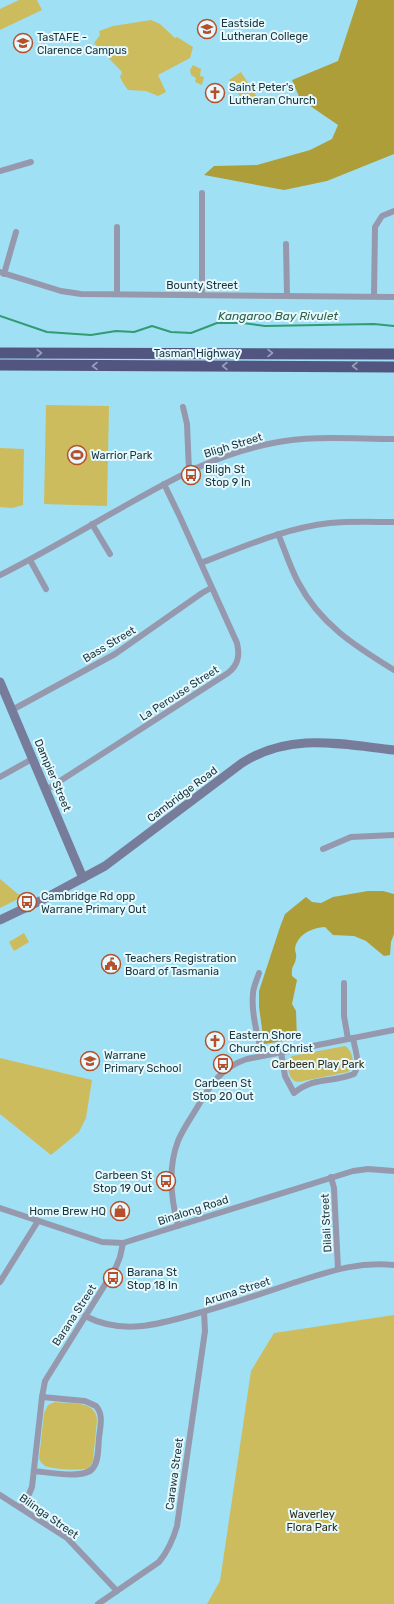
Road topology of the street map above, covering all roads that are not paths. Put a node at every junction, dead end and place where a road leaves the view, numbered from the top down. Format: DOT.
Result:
graph roads {
  1 [pos="31,162"];
  2 [pos="0,171"];
  3 [pos="202,193"];
  4 [pos="394,211"];
  5 [pos="117,227"];
  6 [pos="16,232"];
  7 [pos="286,244"];
  8 [pos="2,273"];
  9 [pos="117,294"];
  10 [pos="202,295"];
  11 [pos="286,295"];
  12 [pos="374,296"];
  13 [pos="394,297"];
  14 [pos="0,353"];
  15 [pos="394,354"];
  16 [pos="0,365"];
  17 [pos="394,366"];
  18 [pos="183,407"];
  19 [pos="394,439"];
  20 [pos="189,471"];
  21 [pos="164,484"];
  22 [pos="394,522"];
  23 [pos="92,524"];
  24 [pos="278,534"];
  25 [pos="110,554"];
  26 [pos="30,560"];
  27 [pos="201,562"];
  28 [pos="0,575"];
  29 [pos="211,588"];
  30 [pos="46,589"];
  31 [pos="394,670"];
  32 [pos="0,682"];
  33 [pos="12,710"];
  34 [pos="394,750"];
  35 [pos="32,759"];
  36 [pos="0,777"];
  37 [pos="46,790"];
  38 [pos="394,835"];
  39 [pos="322,849"];
  40 [pos="83,878"];
  41 [pos="0,920"];
  42 [pos="249,977"];
  43 [pos="344,983"];
  44 [pos="394,1030"];
  45 [pos="350,1039"];
  46 [pos="281,1052"];
  47 [pos="262,1055"];
  48 [pos="394,1171"];
  49 [pos="331,1177"];
  50 [pos="0,1208"];
  51 [pos="38,1221"];
  52 [pos="178,1226"];
  53 [pos="123,1243"];
  54 [pos="394,1264"];
  55 [pos="338,1269"];
  56 [pos="0,1282"];
  57 [pos="204,1312"];
  58 [pos="86,1316"];
  59 [pos="42,1397"];
  60 [pos="34,1470"];
  61 [pos="0,1495"];
  62 [pos="21,1508"];
  63 [pos="117,1591"];
  64 [pos="98,1604"];
  1 -- 2 [label="street"];
  3 -- 10 [label="street"];
  4 -- 12 [label="street"];
  5 -- 9 [label="street"];
  6 -- 8 [label="street, Bounty Street"];
  7 -- 11 [label="street"];
  8 -- 9 [label="street, Bounty Street"];
  9 -- 10 [label="street, Bounty Street"];
  10 -- 11 [label="street, Bounty Street"];
  11 -- 12 [label="street, Bounty Street"];
  12 -- 13 [label="street, Bounty Street"];
  14 -- 15 [label="highway, Tasman Highway, one-way"];
  17 -- 16 [label="highway, Tasman Highway, one-way"];
  18 -- 20 [label="street"];
  19 -- 20 [label="street, Bligh Street"];
  20 -- 21 [label="street, Bligh Street"];
  21 -- 23 [label="street, Bligh Street"];
  21 -- 27 [label="street, La Perouse Street"];
  22 -- 24 [label="street"];
  23 -- 25 [label="street"];
  23 -- 26 [label="street, Bligh Street"];
  24 -- 27 [label="street"];
  24 -- 31 [label="street"];
  26 -- 28 [label="street, Bligh Street"];
  26 -- 30 [label="street"];
  27 -- 29 [label="street, La Perouse Street"];
  29 -- 33 [label="street, Bass Street"];
  29 -- 37 [label="street, La Perouse Street"];
  32 -- 33 [label="main road, Dampier Street"];
  33 -- 35 [label="main road, Dampier Street"];
  34 -- 40 [label="main road, Cambridge Road"];
  35 -- 36 [label="street"];
  35 -- 37 [label="main road, Dampier Street"];
  37 -- 40 [label="main road, Dampier Street"];
  38 -- 39 [label="street"];
  40 -- 41 [label="main road, Cambridge Road"];
  42 -- 47 [label="street"];
  43 -- 45 [label="street"];
  44 -- 45 [label="street"];
  45 -- 46 [label="street"];
  45 -- 46 [label="street"];
  46 -- 47 [label="street"];
  47 -- 52 [label="street"];
  48 -- 49 [label="street, Binalong Road"];
  49 -- 52 [label="street, Binalong Road"];
  49 -- 55 [label="street, Dilali Street"];
  50 -- 51 [label="street, Binalong Road"];
  51 -- 53 [label="street, Binalong Road"];
  51 -- 56 [label="street"];
  52 -- 53 [label="street, Binalong Road"];
  53 -- 58 [label="street, Barana Street"];
  54 -- 55 [label="street, Aruma Street"];
  55 -- 57 [label="street, Aruma Street"];
  57 -- 58 [label="street, Aruma Street"];
  57 -- 63 [label="street, Carawa Street"];
  58 -- 59 [label="street, Barana Street"];
  59 -- 60 [label="street, Barana Street"];
  59 -- 60 [label="street"];
  60 -- 62 [label="street, Barana Street"];
  61 -- 62 [label="street, Bilinga Street"];
  62 -- 63 [label="street, Bilinga Street"];
  63 -- 64 [label="street, Carawa Street"];
}
